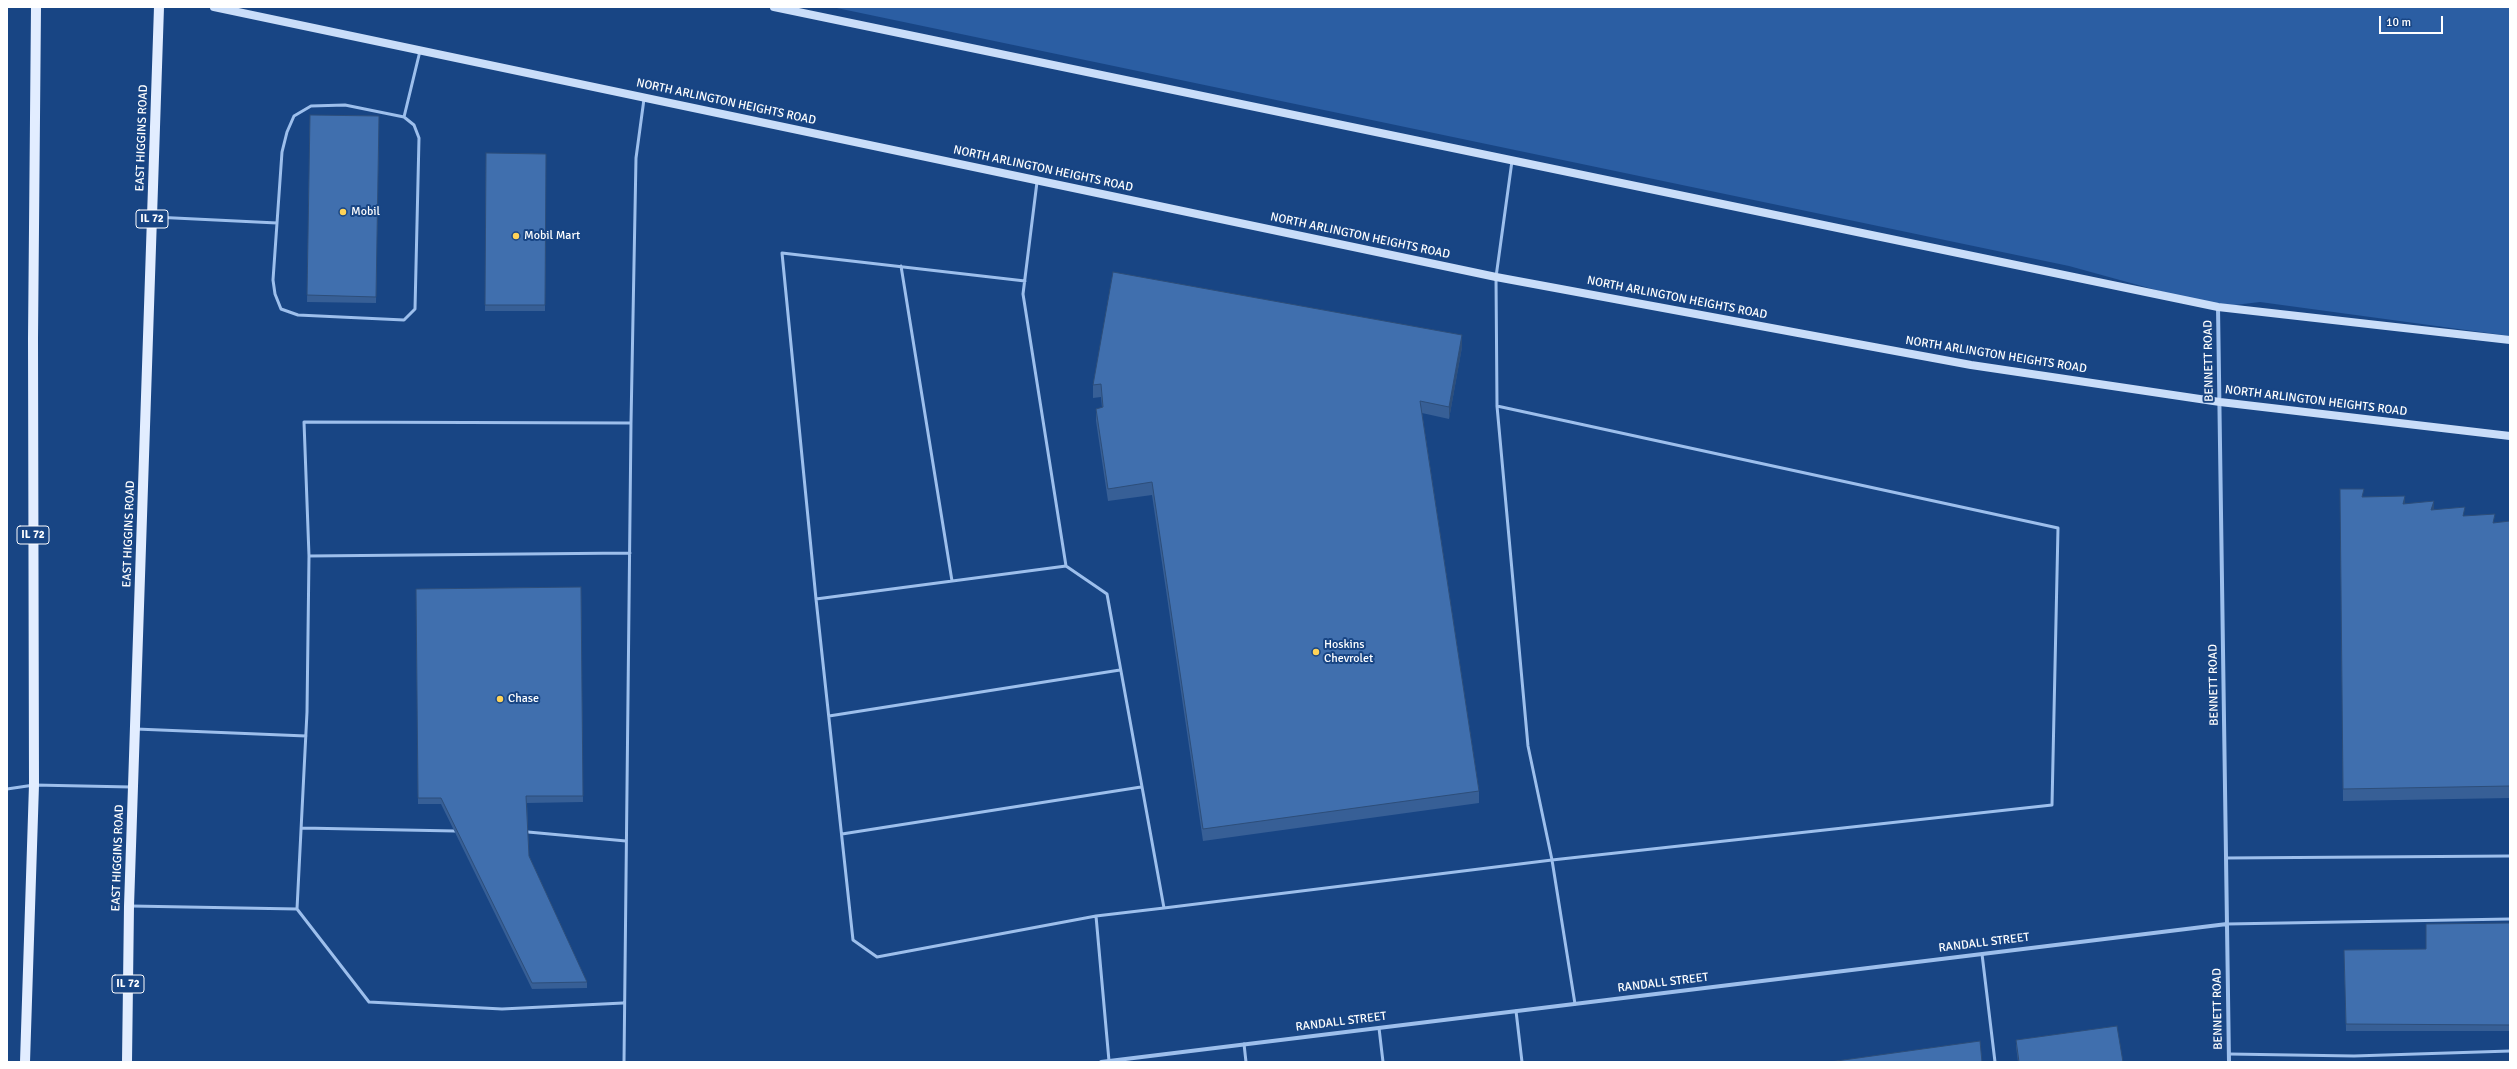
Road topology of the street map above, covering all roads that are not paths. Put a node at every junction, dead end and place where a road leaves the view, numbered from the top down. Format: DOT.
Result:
graph roads {
  1 [pos="36,7"];
  2 [pos="159,7"];
  3 [pos="214,7"];
  4 [pos="774,7"];
  5 [pos="420,50"];
  6 [pos="645,97"];
  7 [pos="404,117"];
  8 [pos="1512,161"];
  9 [pos="1037,180"];
  10 [pos="152,217"];
  11 [pos="277,224"];
  12 [pos="901,266"];
  13 [pos="1496,277"];
  14 [pos="1025,281"];
  15 [pos="2218,307"];
  16 [pos="2510,340"];
  17 [pos="2220,402"];
  18 [pos="1497,406"];
  19 [pos="631,423"];
  20 [pos="2510,436"];
  21 [pos="630,553"];
  22 [pos="309,556"];
  23 [pos="1066,566"];
  24 [pos="952,580"];
  25 [pos="816,599"];
  26 [pos="1120,670"];
  27 [pos="829,716"];
  28 [pos="135,729"];
  29 [pos="306,736"];
  30 [pos="34,785"];
  31 [pos="134,787"];
  32 [pos="1141,787"];
  33 [pos="7,789"];
  34 [pos="302,828"];
  35 [pos="455,831"];
  36 [pos="528,832"];
  37 [pos="842,834"];
  38 [pos="626,841"];
  39 [pos="2510,856"];
  40 [pos="2226,858"];
  41 [pos="1552,860"];
  42 [pos="129,906"];
  43 [pos="1164,908"];
  44 [pos="297,909"];
  45 [pos="1096,916"];
  46 [pos="2510,919"];
  47 [pos="2227,924"];
  48 [pos="1982,954"];
  49 [pos="623,1003"];
  50 [pos="1575,1004"];
  51 [pos="1516,1011"];
  52 [pos="1379,1028"];
  53 [pos="1244,1044"];
  54 [pos="2510,1051"];
  55 [pos="2229,1054"];
  56 [pos="1109,1061"];
  57 [pos="25,1062"];
  58 [pos="127,1062"];
  59 [pos="624,1062"];
  60 [pos="1101,1062"];
  61 [pos="1246,1062"];
  62 [pos="1383,1062"];
  63 [pos="1522,1062"];
  64 [pos="1995,1062"];
  65 [pos="2229,1062"];
  1 -- 30 [label="main road, IL 72"];
  2 -- 10 [label="main road, EAST HIGGINS ROAD / IL 72"];
  3 -- 5 [label="main road, NORTH ARLINGTON HEIGHTS ROAD"];
  4 -- 8 [label="main road"];
  5 -- 6 [label="main road, NORTH ARLINGTON HEIGHTS ROAD"];
  5 -- 7 [label="lane"];
  6 -- 9 [label="main road, NORTH ARLINGTON HEIGHTS ROAD"];
  6 -- 19 [label="lane"];
  7 -- 11 [label="lane"];
  7 -- 11 [label="lane"];
  8 -- 13 [label="lane"];
  8 -- 15 [label="main road"];
  9 -- 13 [label="main road, NORTH ARLINGTON HEIGHTS ROAD"];
  9 -- 14 [label="lane"];
  10 -- 11 [label="lane"];
  10 -- 28 [label="main road, EAST HIGGINS ROAD / IL 72"];
  12 -- 14 [label="lane"];
  12 -- 24 [label="lane"];
  12 -- 25 [label="lane"];
  13 -- 17 [label="main road, NORTH ARLINGTON HEIGHTS ROAD"];
  13 -- 18 [label="lane"];
  14 -- 23 [label="lane"];
  15 -- 16 [label="main road"];
  15 -- 17 [label="street, BENNETT ROAD"];
  17 -- 20 [label="main road, NORTH ARLINGTON HEIGHTS ROAD"];
  17 -- 40 [label="street, BENNETT ROAD"];
  18 -- 41 [label="lane"];
  18 -- 41 [label="lane"];
  19 -- 21 [label="lane"];
  19 -- 22 [label="lane"];
  21 -- 22 [label="lane"];
  21 -- 38 [label="lane"];
  22 -- 29 [label="lane"];
  23 -- 24 [label="lane"];
  23 -- 26 [label="lane"];
  24 -- 25 [label="lane"];
  25 -- 27 [label="lane"];
  26 -- 27 [label="lane"];
  26 -- 32 [label="lane"];
  27 -- 37 [label="lane"];
  28 -- 29 [label="lane"];
  28 -- 31 [label="main road, EAST HIGGINS ROAD / IL 72"];
  29 -- 34 [label="lane"];
  30 -- 31 [label="lane"];
  30 -- 33 [label="lane"];
  30 -- 57 [label="main road, IL 72"];
  31 -- 42 [label="main road, EAST HIGGINS ROAD / IL 72"];
  32 -- 37 [label="lane"];
  32 -- 43 [label="lane"];
  34 -- 35 [label="lane"];
  34 -- 44 [label="lane"];
  36 -- 38 [label="lane"];
  37 -- 45 [label="lane"];
  38 -- 49 [label="lane"];
  39 -- 40 [label="lane"];
  40 -- 47 [label="street, BENNETT ROAD"];
  41 -- 43 [label="lane"];
  41 -- 50 [label="lane"];
  42 -- 44 [label="lane"];
  42 -- 58 [label="main road, EAST HIGGINS ROAD / IL 72"];
  43 -- 45 [label="lane"];
  44 -- 49 [label="lane"];
  45 -- 56 [label="lane"];
  46 -- 47 [label="lane"];
  47 -- 48 [label="street, RANDALL STREET"];
  47 -- 55 [label="street, BENNETT ROAD"];
  48 -- 50 [label="street, RANDALL STREET"];
  48 -- 64 [label="lane"];
  49 -- 59 [label="lane"];
  50 -- 51 [label="street, RANDALL STREET"];
  51 -- 52 [label="street, RANDALL STREET"];
  51 -- 63 [label="lane"];
  52 -- 53 [label="street, RANDALL STREET"];
  52 -- 62 [label="lane"];
  53 -- 56 [label="street, RANDALL STREET"];
  53 -- 61 [label="lane"];
  54 -- 55 [label="lane"];
  55 -- 65 [label="street, BENNETT ROAD"];
  56 -- 60 [label="street, RANDALL STREET"];
}
